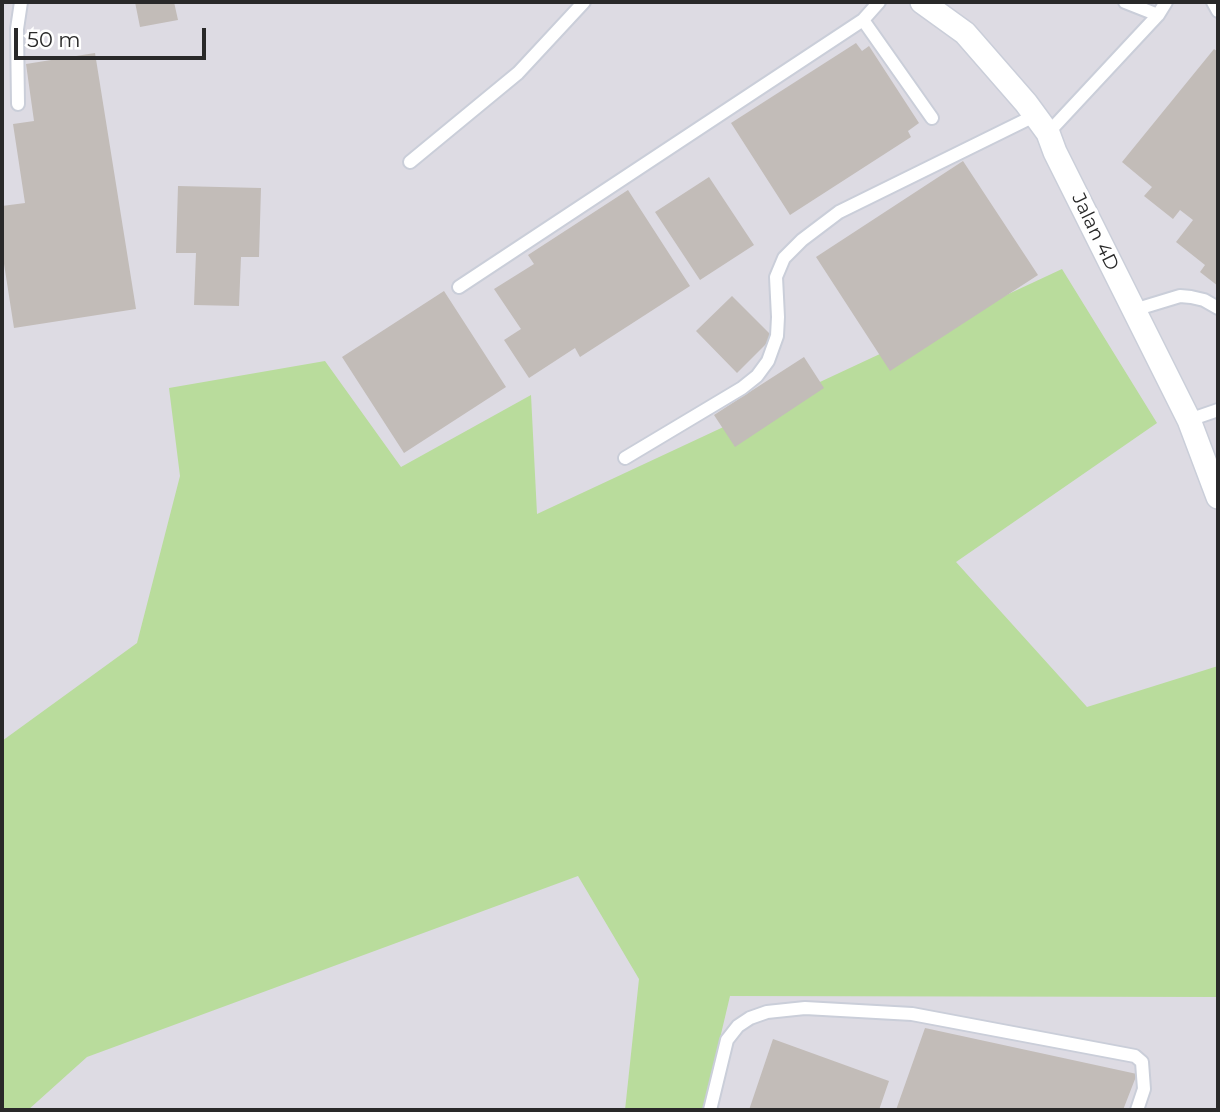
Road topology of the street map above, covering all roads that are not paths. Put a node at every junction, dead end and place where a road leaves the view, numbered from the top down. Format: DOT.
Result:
graph roads {
  1 [pos="21,2"];
  2 [pos="584,2"];
  3 [pos="879,2"];
  4 [pos="922,2"];
  5 [pos="1125,2"];
  6 [pos="1166,2"];
  7 [pos="1213,2"];
  8 [pos="1218,11"];
  9 [pos="1158,15"];
  10 [pos="863,20"];
  11 [pos="18,104"];
  12 [pos="932,118"];
  13 [pos="1041,124"];
  14 [pos="410,162"];
  15 [pos="459,287"];
  16 [pos="1218,308"];
  17 [pos="1134,310"];
  18 [pos="1218,410"];
  19 [pos="1189,421"];
  20 [pos="625,458"];
  21 [pos="1218,497"];
  22 [pos="710,1110"];
  23 [pos="1137,1110"];
  1 -- 11 [label="lane"];
  2 -- 14 [label="lane"];
  3 -- 10 [label="lane"];
  4 -- 13 [label="street, Jalan 4D"];
  5 -- 9 [label="lane"];
  6 -- 9 [label="lane"];
  7 -- 8 [label="lane"];
  9 -- 13 [label="lane"];
  10 -- 12 [label="lane"];
  10 -- 15 [label="lane"];
  13 -- 17 [label="street, Jalan 4D"];
  13 -- 20 [label="lane"];
  16 -- 17 [label="lane"];
  17 -- 19 [label="street, Jalan 4D"];
  18 -- 19 [label="lane"];
  19 -- 21 [label="street, Jalan 4D"];
  22 -- 23 [label="lane"];
}
